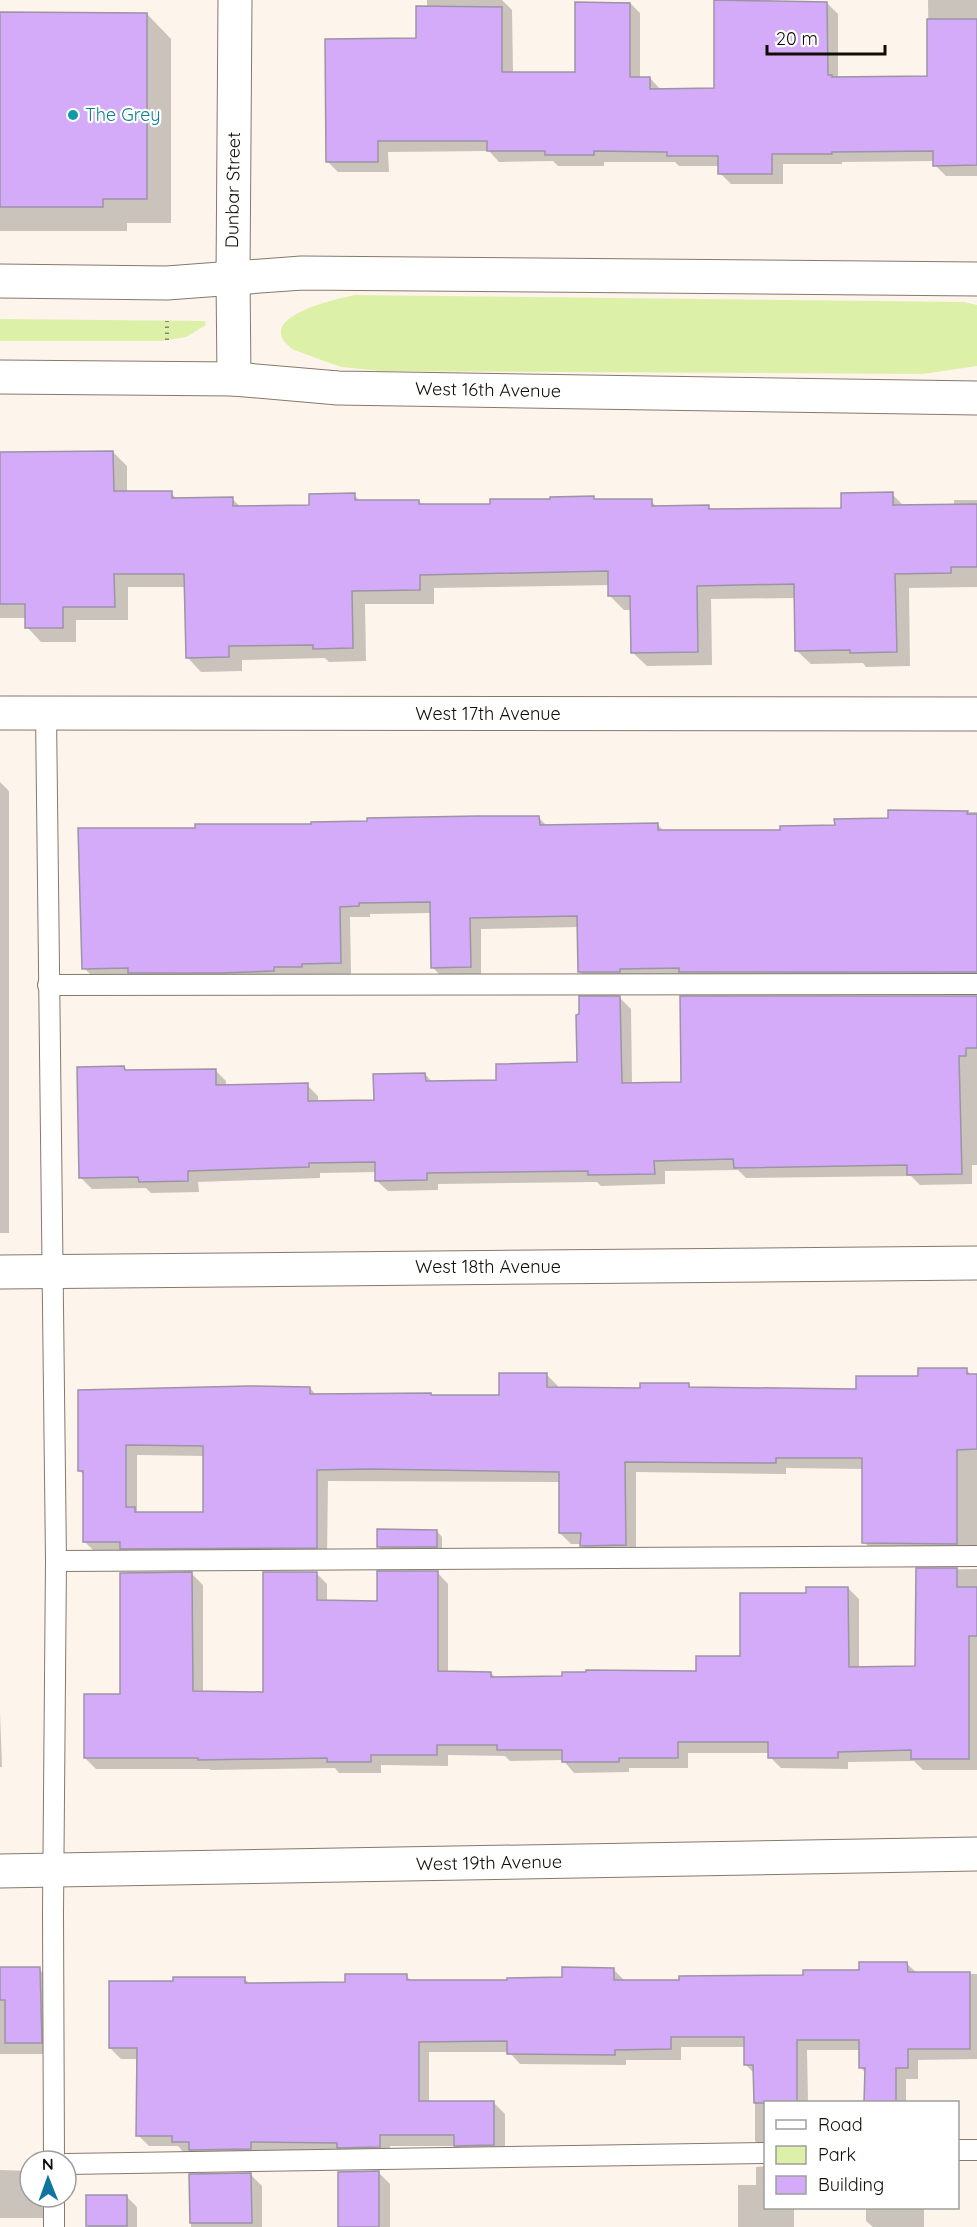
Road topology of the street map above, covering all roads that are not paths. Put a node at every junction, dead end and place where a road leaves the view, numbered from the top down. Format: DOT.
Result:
graph roads {
  1 [pos="235,0"];
  2 [pos="233,277"];
  3 [pos="977,279"];
  4 [pos="0,281"];
  5 [pos="0,377"];
  6 [pos="234,379"];
  7 [pos="977,398"];
  8 [pos="0,713"];
  9 [pos="46,713"];
  10 [pos="977,714"];
  11 [pos="977,984"];
  12 [pos="48,985"];
  13 [pos="977,1263"];
  14 [pos="52,1271"];
  15 [pos="0,1272"];
  16 [pos="977,1556"];
  17 [pos="56,1561"];
  18 [pos="977,1854"];
  19 [pos="0,1871"];
  20 [pos="53,1871"];
  21 [pos="54,2149"];
  22 [pos="959,2150"];
  23 [pos="977,2150"];
  24 [pos="764,2153"];
  25 [pos="78,2164"];
  26 [pos="54,2209"];
  27 [pos="54,2227"];
  1 -- 2 [label="street, Dunbar Street"];
  2 -- 3 [label="street"];
  2 -- 4 [label="street"];
  2 -- 6 [label="street, Dunbar Street"];
  5 -- 6 [label="street, West 16th Avenue"];
  6 -- 7 [label="street, West 16th Avenue"];
  8 -- 9 [label="street, West 17th Avenue"];
  9 -- 10 [label="street, West 17th Avenue"];
  9 -- 12 [label="lane"];
  11 -- 12 [label="lane"];
  12 -- 14 [label="lane"];
  13 -- 14 [label="street, West 18th Avenue"];
  14 -- 15 [label="street, West 18th Avenue"];
  14 -- 17 [label="lane"];
  16 -- 17 [label="lane"];
  17 -- 20 [label="lane"];
  18 -- 20 [label="street, West 19th Avenue"];
  19 -- 20 [label="street, West 19th Avenue"];
  20 -- 21 [label="lane"];
  22 -- 23 [label="lane"];
  24 -- 25 [label="lane"];
  26 -- 27 [label="lane"];
}
